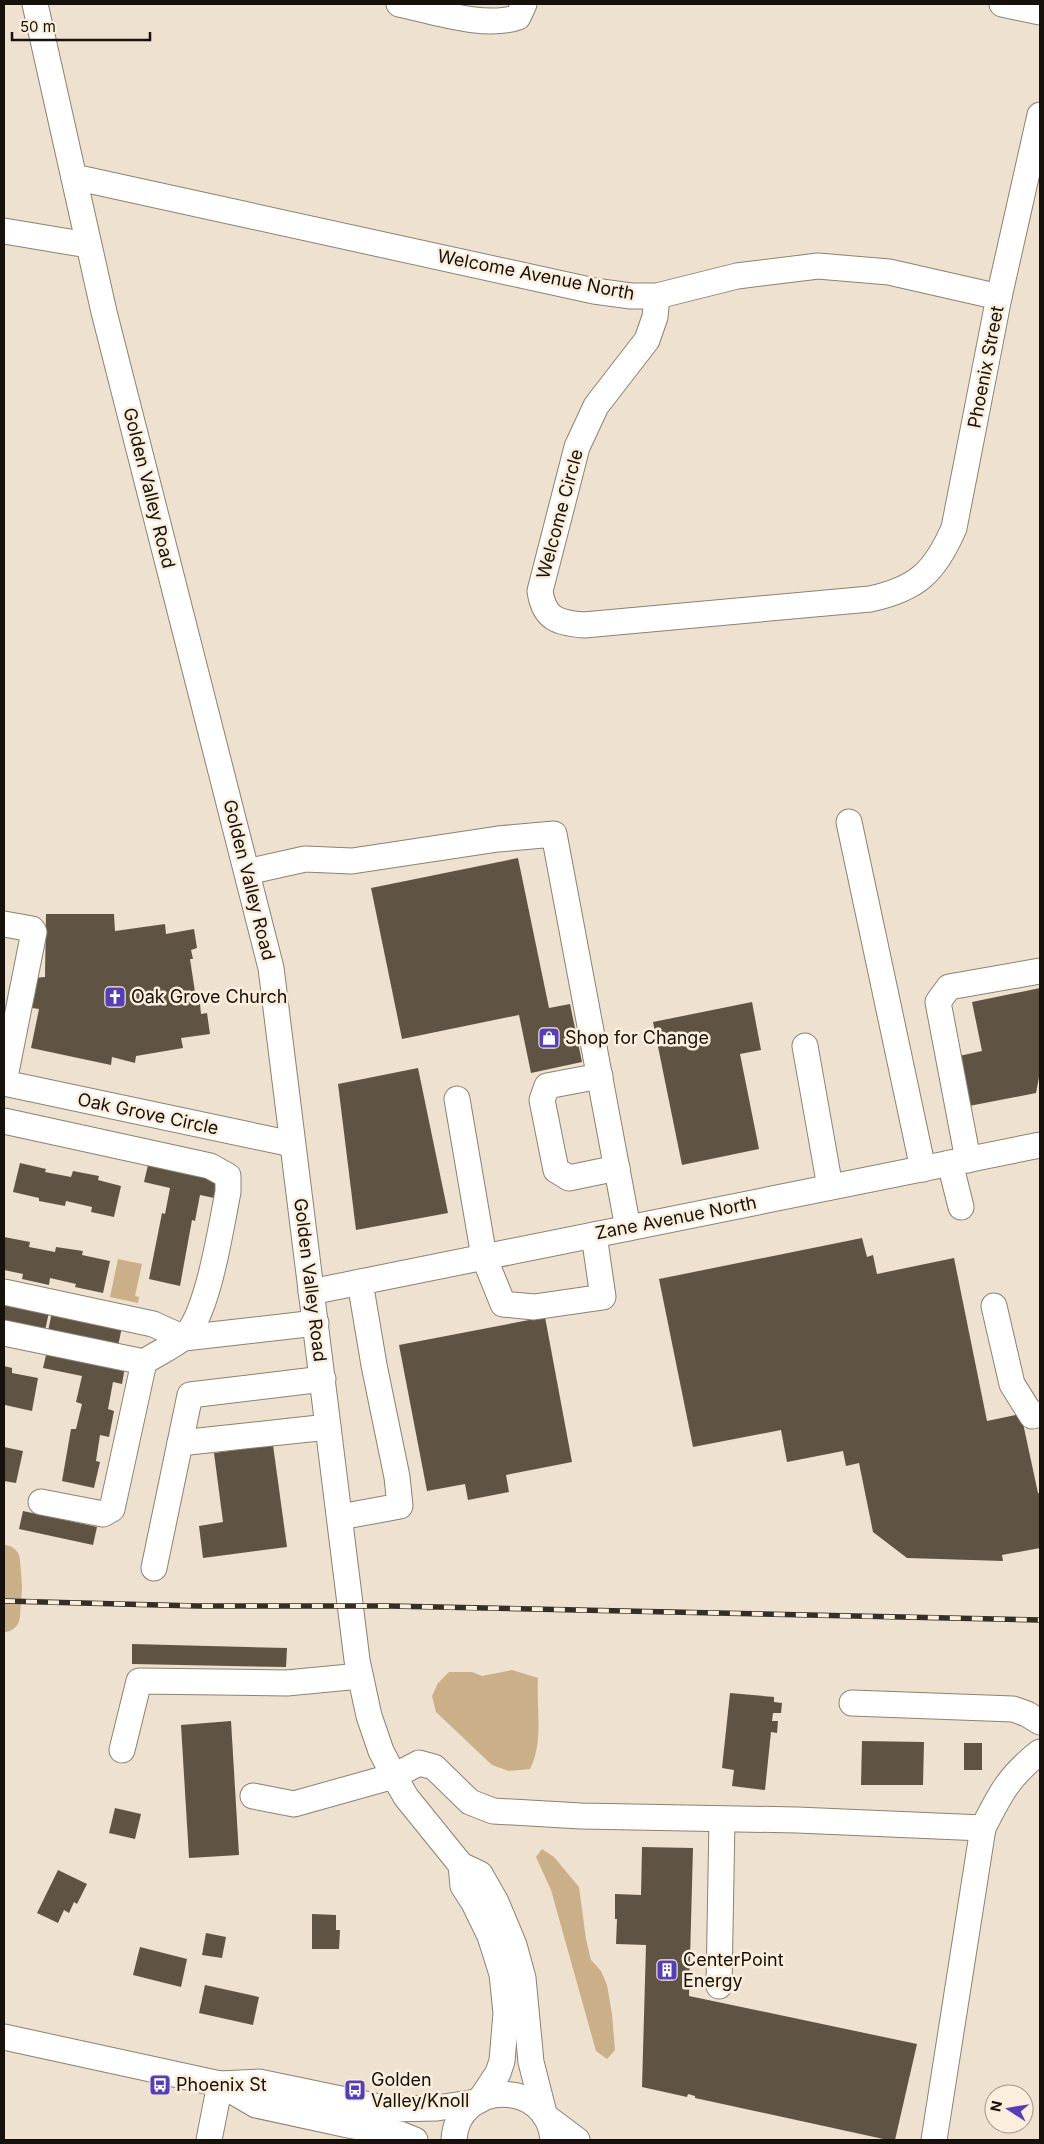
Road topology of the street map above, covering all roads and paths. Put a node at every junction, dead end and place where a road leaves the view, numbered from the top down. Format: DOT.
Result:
graph roads {
  1 [pos="35,4"];
  2 [pos="399,4"];
  3 [pos="524,4"];
  4 [pos="1002,4"];
  5 [pos="1040,12"];
  6 [pos="1040,115"];
  7 [pos="74,177"];
  8 [pos="4,231"];
  9 [pos="88,246"];
  10 [pos="657,296"];
  11 [pos="999,297"];
  12 [pos="893,594"];
  13 [pos="850,822"];
  14 [pos="247,872"];
  15 [pos="4,924"];
  16 [pos="1040,971"];
  17 [pos="805,1046"];
  18 [pos="600,1076"];
  19 [pos="4,1082"];
  20 [pos="457,1100"];
  21 [pos="4,1121"];
  22 [pos="292,1144"];
  23 [pos="1040,1145"];
  24 [pos="959,1161"];
  25 [pos="617,1168"];
  26 [pos="923,1169"];
  27 [pos="830,1187"];
  28 [pos="961,1207"];
  29 [pos="628,1228"];
  30 [pos="594,1235"];
  31 [pos="484,1257"];
  32 [pos="360,1282"];
  33 [pos="4,1292"];
  34 [pos="312,1292"];
  35 [pos="994,1306"];
  36 [pos="316,1322"];
  37 [pos="4,1333"];
  38 [pos="184,1338"];
  39 [pos="144,1362"];
  40 [pos="322,1379"];
  41 [pos="1040,1414"];
  42 [pos="328,1427"];
  43 [pos="180,1443"];
  44 [pos="41,1502"];
  45 [pos="340,1517"];
  46 [pos="154,1568"];
  47 [pos="360,1676"];
  48 [pos="852,1703"];
  49 [pos="1040,1722"];
  50 [pos="122,1750"];
  51 [pos="1040,1752"];
  52 [pos="394,1776"];
  53 [pos="253,1796"];
  54 [pos="722,1819"];
  55 [pos="982,1828"];
  56 [pos="461,1865"];
  57 [pos="719,1986"];
  58 [pos="4,2038"];
  59 [pos="220,2084"];
  60 [pos="478,2101"];
  61 [pos="544,2114"];
  62 [pos="209,2140"];
  63 [pos="416,2140"];
  64 [pos="454,2140"];
  65 [pos="554,2140"];
  66 [pos="577,2140"];
  67 [pos="934,2140"];
  1 -- 7 [label="street, Golden Valley Road"];
  2 -- 3 [label="street"];
  4 -- 5 [label="street"];
  6 -- 11 [label="street, Phoenix Street"];
  7 -- 9 [label="street, Golden Valley Road"];
  7 -- 10 [label="street, Welcome Avenue North"];
  8 -- 9 [label="street"];
  9 -- 14 [label="street, Golden Valley Road"];
  10 -- 11 [label="street, Welcome Avenue North"];
  10 -- 12 [label="street, Welcome Circle"];
  11 -- 12 [label="street, Phoenix Street"];
  13 -- 26 [label="street"];
  14 -- 18 [label="street"];
  14 -- 22 [label="street, Golden Valley Road"];
  15 -- 19 [label="street"];
  16 -- 24 [label="street"];
  17 -- 27 [label="street"];
  18 -- 25 [label="street"];
  18 -- 25 [label="street"];
  19 -- 22 [label="street, Oak Grove Circle"];
  20 -- 31 [label="street"];
  21 -- 38 [label="street"];
  22 -- 34 [label="street, Golden Valley Road"];
  23 -- 24 [label="street, Zane Avenue North"];
  24 -- 26 [label="street, Zane Avenue North"];
  24 -- 28 [label="street"];
  25 -- 29 [label="street"];
  26 -- 27 [label="street, Zane Avenue North"];
  27 -- 29 [label="street, Zane Avenue North"];
  29 -- 30 [label="street, Zane Avenue North"];
  30 -- 31 [label="street, Zane Avenue North"];
  30 -- 31 [label="street"];
  31 -- 32 [label="street, Zane Avenue North"];
  32 -- 34 [label="street, Zane Avenue North"];
  32 -- 45 [label="street"];
  33 -- 38 [label="street"];
  34 -- 36 [label="street, Golden Valley Road"];
  35 -- 41 [label="street"];
  36 -- 38 [label="street"];
  36 -- 40 [label="street, Golden Valley Road"];
  37 -- 39 [label="street"];
  38 -- 39 [label="street"];
  39 -- 44 [label="street"];
  40 -- 42 [label="street, Golden Valley Road"];
  40 -- 43 [label="street"];
  42 -- 43 [label="street"];
  42 -- 45 [label="street, Golden Valley Road"];
  43 -- 46 [label="street"];
  45 -- 47 [label="street, Golden Valley Road"];
  47 -- 50 [label="street"];
  47 -- 52 [label="street, Golden Valley Road"];
  48 -- 49 [label="street"];
  51 -- 55 [label="street"];
  52 -- 53 [label="street"];
  52 -- 54 [label="street"];
  52 -- 56 [label="street, Golden Valley Road"];
  54 -- 55 [label="street"];
  54 -- 57 [label="street"];
  55 -- 67 [label="street"];
  56 -- 60 [label="street, Golden Valley Road"];
  56 -- 61 [label="street, Golden Valley Road"];
  58 -- 59 [label="street"];
  59 -- 60 [label="street"];
  59 -- 62 [label="street"];
  59 -- 63 [label="street"];
  60 -- 61 [label="street"];
  60 -- 64 [label="street, Golden Valley Road"];
  61 -- 65 [label="street, Golden Valley Road"];
  61 -- 66 [label="street"];
}
